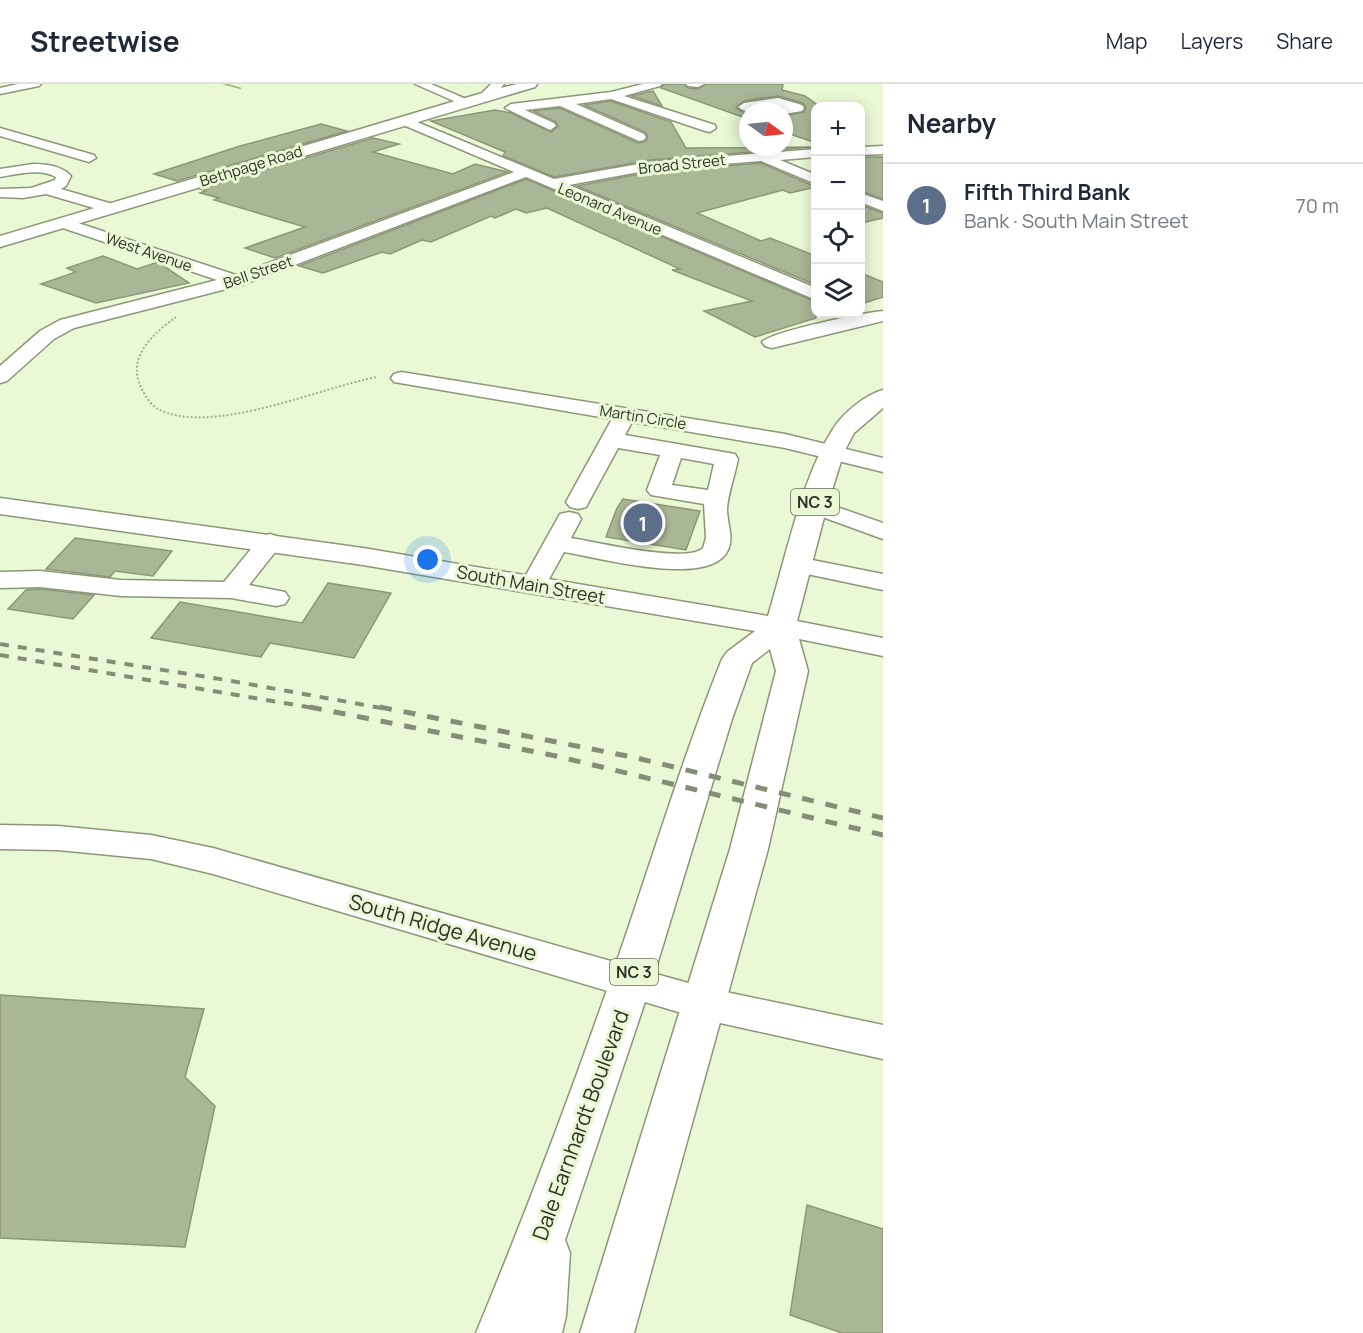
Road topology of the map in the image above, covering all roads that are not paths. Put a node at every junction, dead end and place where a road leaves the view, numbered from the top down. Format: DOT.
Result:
graph roads {
  1 [pos="35,84"];
  2 [pos="421,84"];
  3 [pos="498,84"];
  4 [pos="531,84"];
  5 [pos="656,84"];
  6 [pos="692,84"];
  7 [pos="698,84"];
  8 [pos="570,87"];
  9 [pos="584,87"];
  10 [pos="0,91"];
  11 [pos="487,96"];
  12 [pos="610,96"];
  13 [pos="467,102"];
  14 [pos="562,102"];
  15 [pos="714,113"];
  16 [pos="685,119"];
  17 [pos="405,121"];
  18 [pos="550,126"];
  19 [pos="710,128"];
  20 [pos="0,132"];
  21 [pos="639,137"];
  22 [pos="883,150"];
  23 [pos="865,151"];
  24 [pos="811,153"];
  25 [pos="793,154"];
  26 [pos="763,156"];
  27 [pos="0,172"];
  28 [pos="58,172"];
  29 [pos="525,173"];
  30 [pos="811,178"];
  31 [pos="550,184"];
  32 [pos="46,189"];
  33 [pos="0,193"];
  34 [pos="865,199"];
  35 [pos="883,206"];
  36 [pos="111,208"];
  37 [pos="63,223"];
  38 [pos="0,242"];
  39 [pos="236,281"];
  40 [pos="811,294"];
  41 [pos="869,315"];
  42 [pos="883,324"];
  43 [pos="772,342"];
  44 [pos="0,377"];
  45 [pos="401,378"];
  46 [pos="883,397"];
  47 [pos="626,414"];
  48 [pos="612,440"];
  49 [pos="673,450"];
  50 [pos="832,452"];
  51 [pos="883,465"];
  52 [pos="717,499"];
  53 [pos="0,506"];
  54 [pos="814,506"];
  55 [pos="883,532"];
  56 [pos="270,542"];
  57 [pos="556,543"];
  58 [pos="798,565"];
  59 [pos="0,580"];
  60 [pos="883,582"];
  61 [pos="534,584"];
  62 [pos="231,590"];
  63 [pos="276,598"];
  64 [pos="780,627"];
  65 [pos="883,647"];
  66 [pos="0,837"];
  67 [pos="631,981"];
  68 [pos="702,1003"];
  69 [pos="883,1042"];
  70 [pos="548,1219"];
  71 [pos="503,1333"];
  72 [pos="535,1333"];
  73 [pos="607,1333"];
  1 -- 10 [label="street"];
  2 -- 13 [label="street"];
  3 -- 11 [label="main road"];
  4 -- 11 [label="main road, Bethpage Road"];
  5 -- 12 [label="street"];
  6 -- 7 [label="street"];
  8 -- 12 [label="street"];
  9 -- 12 [label="street"];
  11 -- 13 [label="main road, Bethpage Road"];
  12 -- 14 [label="street"];
  12 -- 16 [label="street"];
  13 -- 17 [label="main road, Bethpage Road"];
  14 -- 18 [label="street"];
  14 -- 21 [label="street"];
  15 -- 16 [label="street"];
  16 -- 19 [label="street"];
  17 -- 29 [label="street, Leonard Avenue"];
  17 -- 36 [label="main road, Bethpage Road"];
  20 -- 28 [label="street"];
  22 -- 23 [label="street"];
  24 -- 25 [label="street, Broad Street"];
  26 -- 30 [label="street"];
  26 -- 31 [label="street, Broad Street"];
  27 -- 28 [label="street"];
  28 -- 32 [label="street"];
  29 -- 31 [label="street, Leonard Avenue"];
  29 -- 39 [label="street, Bell Street"];
  31 -- 40 [label="street, Leonard Avenue"];
  32 -- 33 [label="street"];
  32 -- 36 [label="street"];
  34 -- 35 [label="street"];
  36 -- 37 [label="main road, Bethpage Road"];
  37 -- 38 [label="main road, Bethpage Road"];
  37 -- 39 [label="street, West Avenue"];
  39 -- 44 [label="street, Bell Street"];
  41 -- 42 [label="street"];
  41 -- 43 [label="street"];
  45 -- 47 [label="street, Martin Circle"];
  46 -- 50 [label="main road, NC 3"];
  47 -- 48 [label="street"];
  47 -- 50 [label="street, Martin Circle"];
  48 -- 49 [label="street"];
  48 -- 57 [label="street"];
  49 -- 52 [label="street"];
  49 -- 52 [label="street"];
  50 -- 51 [label="street, Martin Circle"];
  50 -- 54 [label="main road, NC 3"];
  52 -- 57 [label="street"];
  53 -- 56 [label="main road, South Main Street"];
  54 -- 55 [label="street"];
  54 -- 58 [label="main road, NC 3"];
  56 -- 61 [label="main road, South Main Street"];
  56 -- 62 [label="street"];
  57 -- 61 [label="street"];
  58 -- 60 [label="street"];
  58 -- 64 [label="main road, NC 3"];
  59 -- 62 [label="street"];
  61 -- 64 [label="main road, South Main Street"];
  62 -- 63 [label="street"];
  64 -- 65 [label="main road, South Main Street"];
  64 -- 67 [label="main road, Dale Earnhardt Boulevard / NC 3"];
  64 -- 68 [label="main road"];
  66 -- 67 [label="street, South Ridge Avenue"];
  67 -- 68 [label="street, South Ridge Avenue"];
  67 -- 70 [label="main road, Dale Earnhardt Boulevard / NC 3"];
  68 -- 69 [label="street, South Ridge Avenue"];
  68 -- 73 [label="main road"];
  70 -- 71 [label="main road, Dale Earnhardt Boulevard / NC 3"];
  70 -- 72 [label="main road"];
}
